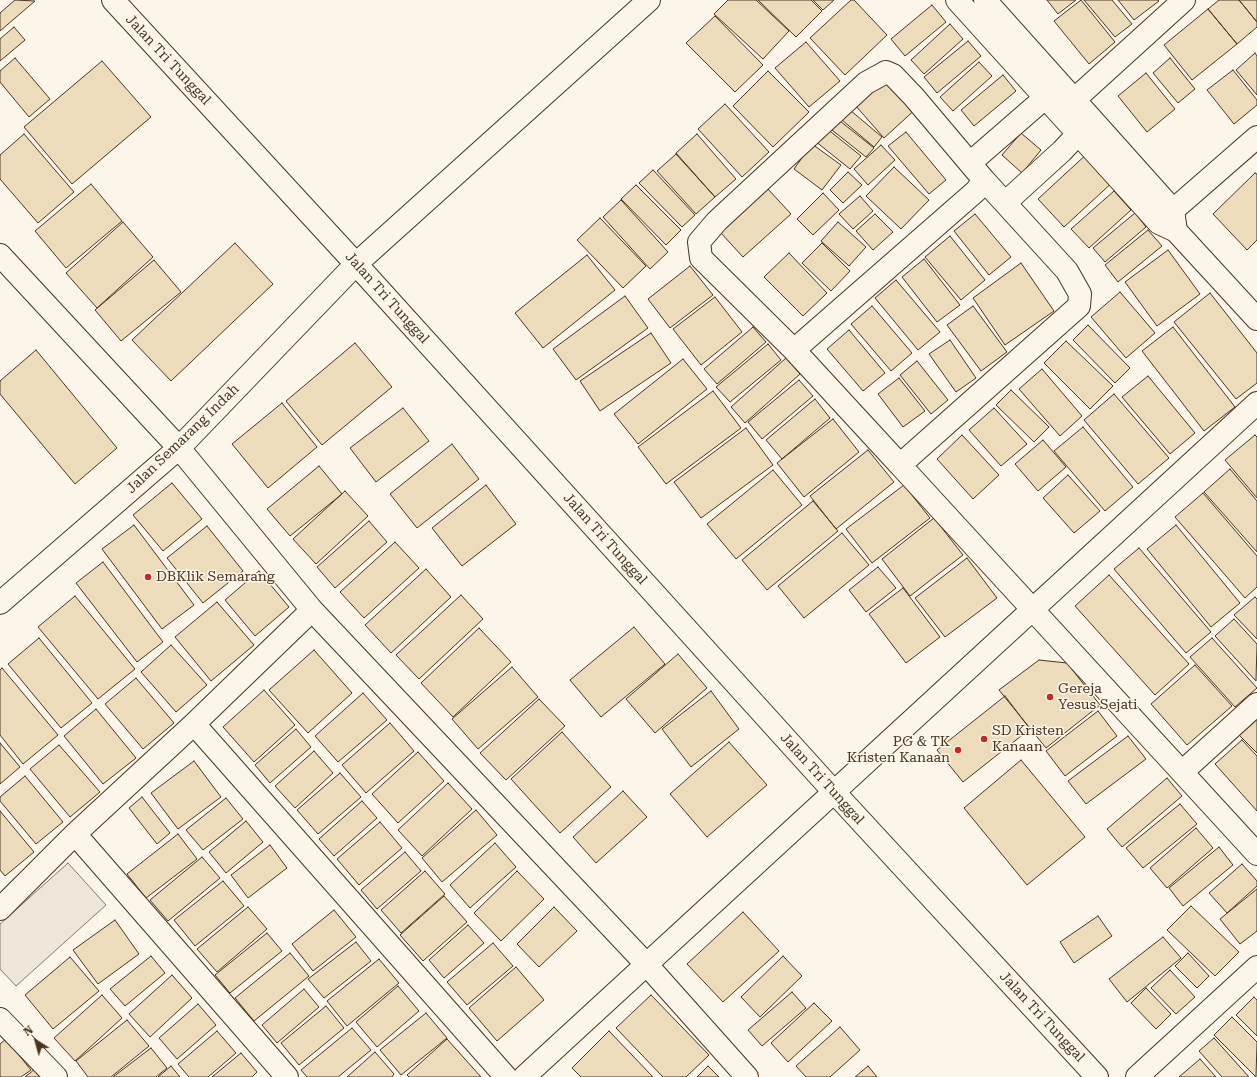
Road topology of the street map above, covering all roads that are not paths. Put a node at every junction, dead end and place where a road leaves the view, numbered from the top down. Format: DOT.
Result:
graph roads {
  1 [pos="113,0"];
  2 [pos="649,0"];
  3 [pos="986,0"];
  4 [pos="1184,0"];
  5 [pos="958,1"];
  6 [pos="1046,97"];
  7 [pos="1075,99"];
  8 [pos="1079,133"];
  9 [pos="1257,137"];
  10 [pos="970,163"];
  11 [pos="984,180"];
  12 [pos="1006,202"];
  13 [pos="1170,221"];
  14 [pos="0,255"];
  15 [pos="356,264"];
  16 [pos="1257,318"];
  17 [pos="794,350"];
  18 [pos="1257,403"];
  19 [pos="178,448"];
  20 [pos="900,465"];
  21 [pos="0,603"];
  22 [pos="312,610"];
  23 [pos="1033,610"];
  24 [pos="1257,704"];
  25 [pos="194,724"];
  26 [pos="1182,772"];
  27 [pos="834,792"];
  28 [pos="75,834"];
  29 [pos="1257,854"];
  30 [pos="0,909"];
  31 [pos="647,965"];
  32 [pos="1257,967"];
  33 [pos="0,1018"];
  34 [pos="56,1077"];
  35 [pos="287,1077"];
  36 [pos="506,1077"];
  37 [pos="524,1077"];
  38 [pos="747,1077"];
  39 [pos="1097,1077"];
  40 [pos="1137,1077"];
  1 -- 15 [label="street, Jalan Tri Tunggal"];
  2 -- 15 [label="street, Jalan Semarang Indah"];
  3 -- 7 [label="street"];
  4 -- 7 [label="street"];
  5 -- 6 [label="street"];
  6 -- 8 [label="street"];
  6 -- 10 [label="street"];
  7 -- 13 [label="street"];
  8 -- 12 [label="street"];
  8 -- 13 [label="street"];
  9 -- 13 [label="street"];
  10 -- 11 [label="street"];
  10 -- 17 [label="street"];
  11 -- 12 [label="street"];
  11 -- 17 [label="street"];
  12 -- 20 [label="street"];
  13 -- 16 [label="street"];
  14 -- 19 [label="street"];
  15 -- 19 [label="street, Jalan Semarang Indah"];
  15 -- 27 [label="street, Jalan Tri Tunggal"];
  17 -- 20 [label="street"];
  18 -- 23 [label="street"];
  19 -- 21 [label="street, Jalan Semarang Indah"];
  19 -- 22 [label="street"];
  20 -- 23 [label="street"];
  22 -- 25 [label="street"];
  22 -- 31 [label="street"];
  23 -- 26 [label="street"];
  23 -- 27 [label="street"];
  24 -- 26 [label="street"];
  25 -- 28 [label="street"];
  25 -- 36 [label="street"];
  26 -- 29 [label="street"];
  27 -- 31 [label="street"];
  27 -- 39 [label="street, Jalan Tri Tunggal"];
  28 -- 30 [label="street"];
  28 -- 35 [label="street"];
  31 -- 37 [label="street"];
  31 -- 38 [label="street"];
  32 -- 40 [label="street"];
  33 -- 34 [label="street"];
}
